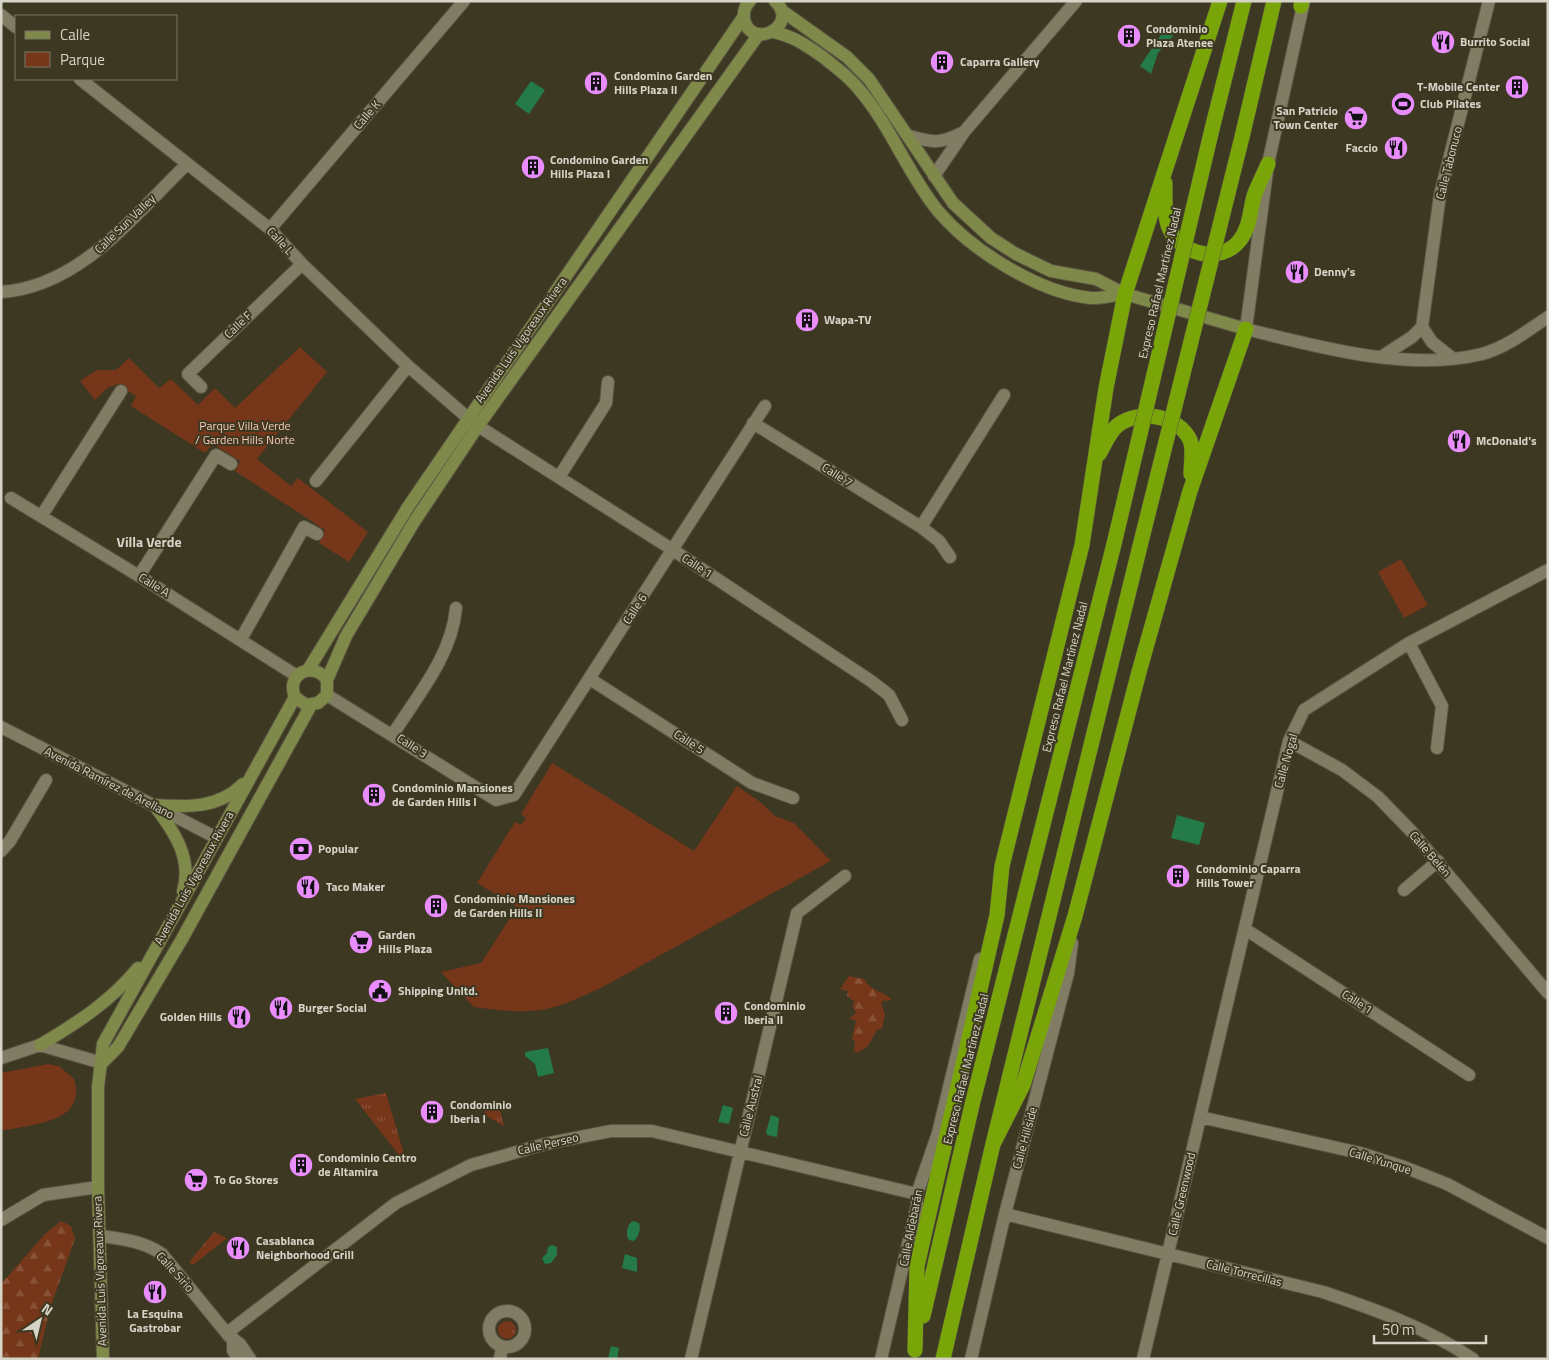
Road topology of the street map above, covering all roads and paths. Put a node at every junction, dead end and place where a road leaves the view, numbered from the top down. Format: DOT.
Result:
graph roads {
  1 [pos="464,1"];
  2 [pos="750,1"];
  3 [pos="1076,1"];
  4 [pos="1220,1"];
  5 [pos="1244,1"];
  6 [pos="1274,1"];
  7 [pos="1489,1"];
  8 [pos="1303,3"];
  9 [pos="778,6"];
  10 [pos="1,15"];
  11 [pos="744,16"];
  12 [pos="15,26"];
  13 [pos="773,32"];
  14 [pos="759,34"];
  15 [pos="81,80"];
  16 [pos="964,132"];
  17 [pos="909,136"];
  18 [pos="187,164"];
  19 [pos="1268,164"];
  20 [pos="1164,172"];
  21 [pos="934,176"];
  22 [pos="270,228"];
  23 [pos="302,264"];
  24 [pos="1,292"];
  25 [pos="1125,294"];
  26 [pos="1548,317"];
  27 [pos="1422,327"];
  28 [pos="1246,329"];
  29 [pos="1380,357"];
  30 [pos="1452,358"];
  31 [pos="408,366"];
  32 [pos="608,382"];
  33 [pos="201,387"];
  34 [pos="121,391"];
  35 [pos="1004,394"];
  36 [pos="765,406"];
  37 [pos="468,418"];
  38 [pos="753,423"];
  39 [pos="478,426"];
  40 [pos="1094,463"];
  41 [pos="231,464"];
  42 [pos="559,477"];
  43 [pos="316,481"];
  44 [pos="1190,491"];
  45 [pos="11,498"];
  46 [pos="42,515"];
  47 [pos="922,527"];
  48 [pos="317,534"];
  49 [pos="673,550"];
  50 [pos="950,557"];
  51 [pos="1548,570"];
  52 [pos="139,576"];
  53 [pos="456,608"];
  54 [pos="241,639"];
  55 [pos="1409,643"];
  56 [pos="302,673"];
  57 [pos="590,679"];
  58 [pos="327,680"];
  59 [pos="327,695"];
  60 [pos="295,697"];
  61 [pos="311,705"];
  62 [pos="902,720"];
  63 [pos="1,727"];
  64 [pos="393,734"];
  65 [pos="1289,741"];
  66 [pos="1437,748"];
  67 [pos="252,775"];
  68 [pos="46,780"];
  69 [pos="793,798"];
  70 [pos="496,800"];
  71 [pos="154,805"];
  72 [pos="217,838"];
  73 [pos="1,851"];
  74 [pos="1438,861"];
  75 [pos="1002,866"];
  76 [pos="845,876"];
  77 [pos="1404,890"];
  78 [pos="178,906"];
  79 [pos="1075,916"];
  80 [pos="1245,930"];
  81 [pos="158,943"];
  82 [pos="1548,993"];
  83 [pos="1221,1028"];
  84 [pos="40,1045"];
  85 [pos="1,1058"];
  86 [pos="102,1063"];
  87 [pos="1469,1075"];
  88 [pos="1200,1117"];
  89 [pos="993,1144"];
  90 [pos="740,1152"];
  91 [pos="98,1187"];
  92 [pos="917,1194"];
  93 [pos="1005,1214"];
  94 [pos="1,1220"];
  95 [pos="101,1236"];
  96 [pos="1548,1238"];
  97 [pos="1168,1254"];
  98 [pos="230,1335"];
  99 [pos="914,1354"];
  100 [pos="103,1359"];
  101 [pos="238,1359"];
  102 [pos="250,1359"];
  103 [pos="691,1359"];
  104 [pos="881,1359"];
  105 [pos="943,1359"];
  106 [pos="971,1359"];
  107 [pos="1143,1359"];
  108 [pos="1472,1359"];
  1 -- 22 [label="street, Calle K"];
  2 -- 11 [label="main road, Avenida Luis Vigoreaux Rivera"];
  3 -- 16 [label="street"];
  4 -- 20 [label="highway"];
  5 -- 99 [label="highway, Expreso Rafael Martínez Nadal, bridge"];
  6 -- 89 [label="highway, bridge"];
  7 -- 27 [label="street, Calle Tabonuco"];
  8 -- 19 [label="street"];
  9 -- 13 [label="main road"];
  9 -- 17 [label="main road"];
  10 -- 12 [label="street"];
  11 -- 14 [label="main road"];
  11 -- 37 [label="main road, Avenida Luis Vigoreaux Rivera"];
  13 -- 14 [label="main road"];
  13 -- 25 [label="main road"];
  14 -- 39 [label="main road, Avenida Luis Vigoreaux Rivera"];
  15 -- 18 [label="street, Calle L"];
  16 -- 17 [label="street"];
  16 -- 21 [label="street"];
  17 -- 21 [label="main road"];
  18 -- 22 [label="street, Calle L"];
  18 -- 24 [label="street, Calle Sun Valley"];
  19 -- 20 [label="highway"];
  19 -- 28 [label="street"];
  20 -- 25 [label="highway"];
  21 -- 25 [label="main road"];
  22 -- 23 [label="street, Calle L"];
  23 -- 31 [label="street, Calle L"];
  23 -- 33 [label="street, Calle F"];
  25 -- 28 [label="main road"];
  25 -- 40 [label="highway"];
  26 -- 30 [label="street"];
  27 -- 29 [label="street"];
  27 -- 30 [label="street"];
  28 -- 29 [label="street"];
  28 -- 44 [label="highway"];
  29 -- 30 [label="street"];
  31 -- 37 [label="street, Calle L"];
  31 -- 43 [label="street"];
  32 -- 42 [label="street"];
  34 -- 46 [label="street"];
  35 -- 47 [label="street"];
  36 -- 38 [label="street, Calle 6"];
  37 -- 56 [label="main road, Avenida Luis Vigoreaux Rivera"];
  38 -- 47 [label="street, Calle 7"];
  38 -- 49 [label="street, Calle 6"];
  39 -- 42 [label="street, Calle 1"];
  39 -- 58 [label="main road, Avenida Luis Vigoreaux Rivera"];
  40 -- 44 [label="highway"];
  40 -- 75 [label="highway"];
  41 -- 52 [label="street"];
  42 -- 49 [label="street, Calle 1"];
  44 -- 79 [label="highway"];
  45 -- 46 [label="street, Calle A"];
  46 -- 52 [label="street, Calle A"];
  47 -- 50 [label="street, Calle 7"];
  48 -- 54 [label="street"];
  49 -- 57 [label="street, Calle 6"];
  49 -- 62 [label="street, Calle 1"];
  51 -- 55 [label="street, Calle Nogal"];
  52 -- 54 [label="street, Calle A"];
  53 -- 64 [label="street"];
  54 -- 56 [label="street, Calle A"];
  55 -- 65 [label="street, Calle Nogal"];
  55 -- 66 [label="street"];
  56 -- 58 [label="main road"];
  56 -- 60 [label="main road, Avenida Luis Vigoreaux Rivera"];
  57 -- 69 [label="street, Calle 5"];
  57 -- 70 [label="street, Calle 6"];
  58 -- 59 [label="main road, Avenida Luis Vigoreaux Rivera"];
  59 -- 61 [label="main road, Avenida Luis Vigoreaux Rivera"];
  59 -- 64 [label="street, Calle 3"];
  60 -- 61 [label="main road"];
  60 -- 67 [label="main road, Avenida Luis Vigoreaux Rivera"];
  61 -- 86 [label="main road, Avenida Luis Vigoreaux Rivera"];
  63 -- 71 [label="street, Avenida Ramírez de Arellano"];
  64 -- 70 [label="street, Calle 3"];
  65 -- 74 [label="street, Calle Belén"];
  65 -- 80 [label="street, Calle Nogal"];
  67 -- 71 [label="main road"];
  67 -- 72 [label="main road, Avenida Luis Vigoreaux Rivera"];
  68 -- 73 [label="street"];
  71 -- 72 [label="street, Avenida Ramírez de Arellano"];
  71 -- 78 [label="main road"];
  72 -- 78 [label="main road, Avenida Luis Vigoreaux Rivera"];
  74 -- 77 [label="street"];
  74 -- 82 [label="street, Calle Belén"];
  75 -- 92 [label="street, Calle Aldebarán"];
  75 -- 99 [label="highway"];
  76 -- 90 [label="street, Calle Austral"];
  78 -- 81 [label="main road, Avenida Luis Vigoreaux Rivera"];
  79 -- 89 [label="highway"];
  79 -- 93 [label="street, Calle Hillside"];
  80 -- 83 [label="street, Calle Nogal"];
  80 -- 87 [label="street, Calle 1"];
  81 -- 84 [label="main road"];
  81 -- 86 [label="main road, Avenida Luis Vigoreaux Rivera"];
  83 -- 88 [label="street, Calle Greenwood"];
  84 -- 85 [label="street"];
  84 -- 86 [label="street"];
  86 -- 91 [label="main road, Avenida Luis Vigoreaux Rivera"];
  88 -- 96 [label="street, Calle Yunque"];
  88 -- 97 [label="street, Calle Greenwood"];
  89 -- 105 [label="highway"];
  90 -- 92 [label="street, Calle Perseo"];
  90 -- 98 [label="street, Calle Perseo"];
  90 -- 103 [label="street, Calle Austral"];
  91 -- 94 [label="street"];
  91 -- 95 [label="main road, Avenida Luis Vigoreaux Rivera"];
  92 -- 104 [label="street, Calle Aldebarán"];
  93 -- 97 [label="street, Calle Torrecillas"];
  93 -- 106 [label="street, Calle Hillside"];
  95 -- 98 [label="street, Calle Sirio"];
  95 -- 100 [label="main road, Avenida Luis Vigoreaux Rivera"];
  97 -- 107 [label="street, Calle Greenwood"];
  97 -- 108 [label="street, Calle Torrecillas"];
  98 -- 101 [label="street, Calle Sirio"];
  98 -- 102 [label="street, Calle Sirio"];
}
